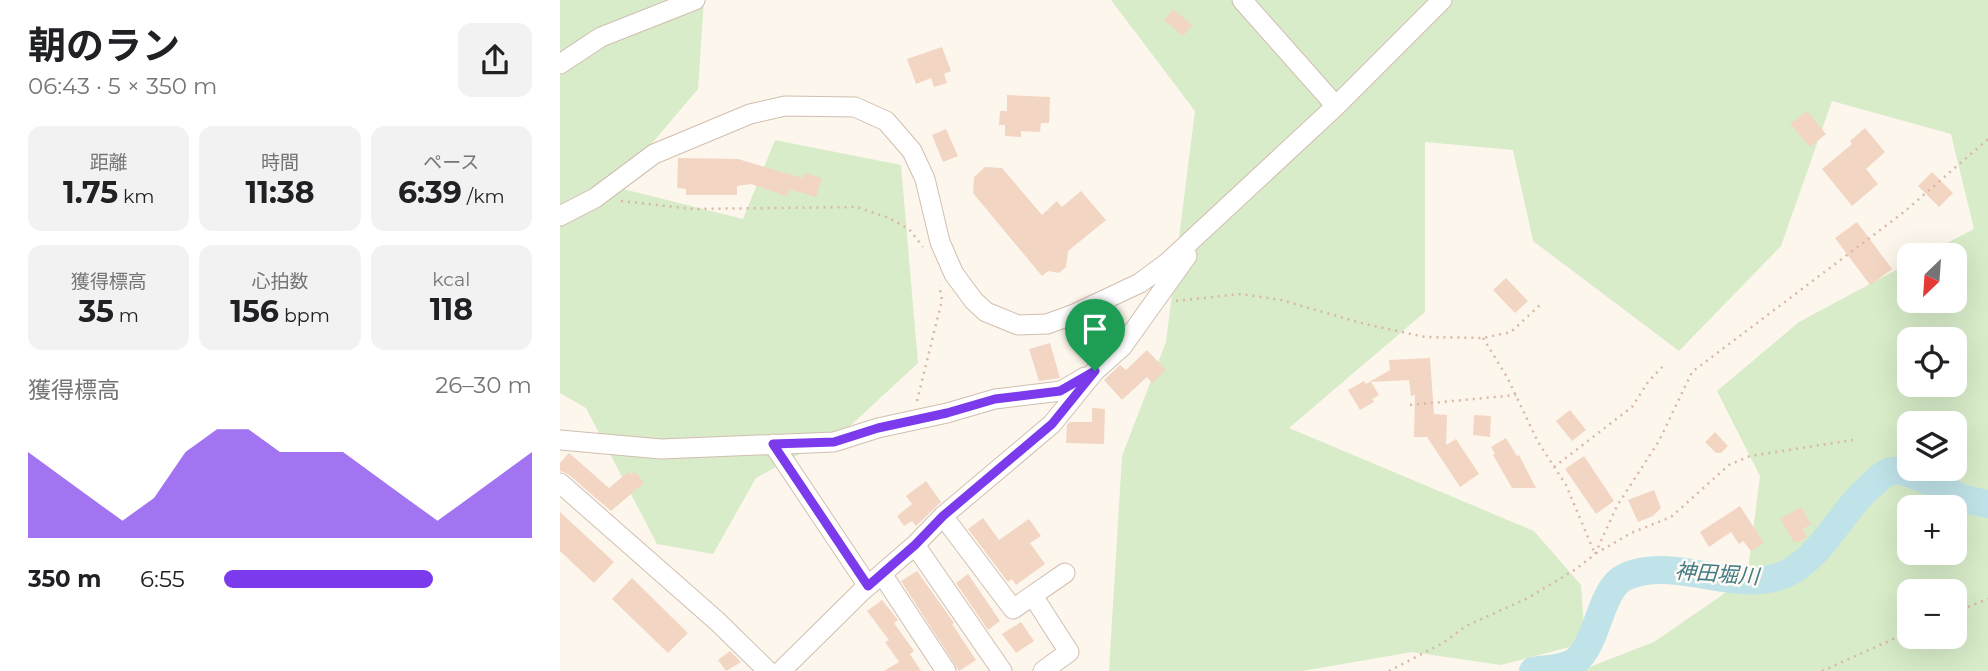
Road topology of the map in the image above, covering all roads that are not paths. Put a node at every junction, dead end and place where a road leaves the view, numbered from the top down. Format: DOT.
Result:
graph roads {
  1 [pos="695,0"];
  2 [pos="1242,0"];
  3 [pos="1442,0"];
  4 [pos="560,64"];
  5 [pos="1336,106"];
  6 [pos="560,216"];
  7 [pos="1212,221"];
  8 [pos="1095,371"];
  9 [pos="560,440"];
  10 [pos="773,444"];
  11 [pos="560,483"];
  12 [pos="943,516"];
  13 [pos="915,545"];
  14 [pos="1065,573"];
  15 [pos="875,580"];
  16 [pos="1033,596"];
  17 [pos="768,671"];
  18 [pos="781,671"];
  19 [pos="946,671"];
  20 [pos="1002,671"];
  21 [pos="1043,671"];
  1 -- 4 [label="street"];
  2 -- 5 [label="street"];
  3 -- 5 [label="street"];
  5 -- 7 [label="street"];
  6 -- 7 [label="street"];
  7 -- 8 [label="street"];
  8 -- 10 [label="street"];
  8 -- 12 [label="street"];
  9 -- 10 [label="street"];
  10 -- 15 [label="street"];
  11 -- 17 [label="street"];
  12 -- 13 [label="street"];
  12 -- 16 [label="street"];
  13 -- 15 [label="street"];
  13 -- 20 [label="street"];
  14 -- 16 [label="street"];
  15 -- 18 [label="street"];
  15 -- 19 [label="street"];
  16 -- 21 [label="street"];
}
